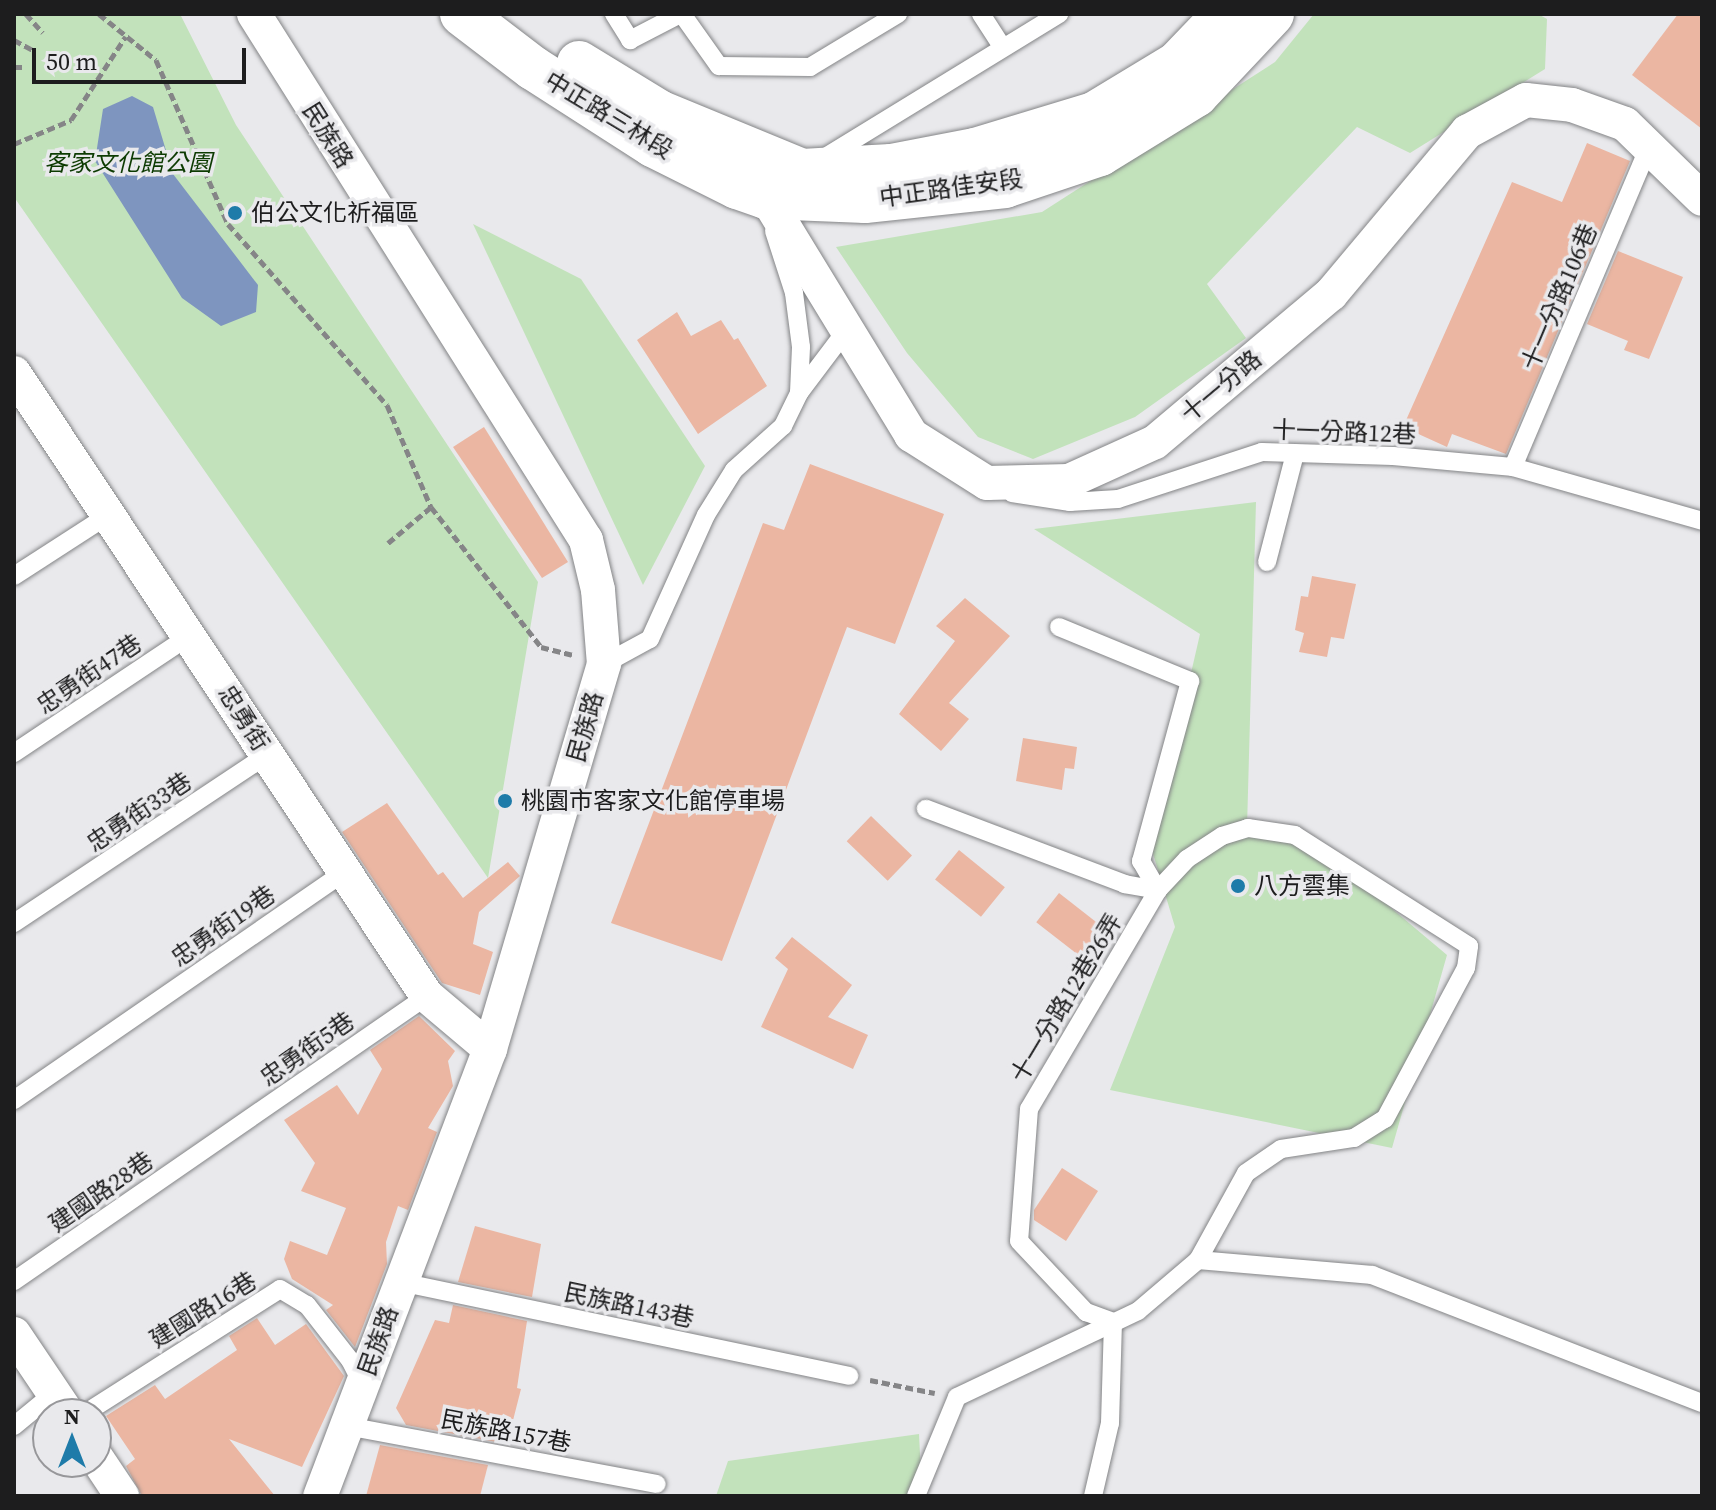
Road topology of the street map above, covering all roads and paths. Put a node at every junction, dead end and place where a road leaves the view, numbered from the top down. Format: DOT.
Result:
graph roads {
  1 [pos="26,14"];
  2 [pos="99,14"];
  3 [pos="254,14"];
  4 [pos="462,14"];
  5 [pos="511,14"];
  6 [pos="614,14"];
  7 [pos="681,14"];
  8 [pos="898,14"];
  9 [pos="981,14"];
  10 [pos="1059,14"];
  11 [pos="1225,14"];
  12 [pos="1272,14"];
  13 [pos="43,33"];
  14 [pos="127,36"];
  15 [pos="14,40"];
  16 [pos="1003,48"];
  17 [pos="33,50"];
  18 [pos="14,67"];
  19 [pos="25,67"];
  20 [pos="14,144"];
  21 [pos="1649,146"];
  22 [pos="802,171"];
  23 [pos="766,197"];
  24 [pos="1702,199"];
  25 [pos="848,328"];
  26 [pos="19,391"];
  27 [pos="799,393"];
  28 [pos="1295,454"];
  29 [pos="1513,467"];
  30 [pos="987,483"];
  31 [pos="431,507"];
  32 [pos="110,514"];
  33 [pos="1702,521"];
  34 [pos="388,543"];
  35 [pos="1267,562"];
  36 [pos="14,576"];
  37 [pos="1059,627"];
  38 [pos="191,635"];
  39 [pos="604,664"];
  40 [pos="14,753"];
  41 [pos="267,755"];
  42 [pos="926,809"];
  43 [pos="344,872"];
  44 [pos="1158,890"];
  45 [pos="14,923"];
  46 [pos="427,996"];
  47 [pos="490,1049"];
  48 [pos="14,1100"];
  49 [pos="214,1142"];
  50 [pos="1198,1260"];
  51 [pos="14,1281"];
  52 [pos="400,1282"];
  53 [pos="1113,1322"];
  54 [pos="14,1334"];
  55 [pos="849,1376"];
  56 [pos="362,1385"];
  57 [pos="957,1397"];
  58 [pos="57,1398"];
  59 [pos="109,1398"];
  60 [pos="1702,1403"];
  61 [pos="347,1426"];
  62 [pos="110,1478"];
  63 [pos="657,1484"];
  64 [pos="122,1496"];
  65 [pos="320,1496"];
  66 [pos="916,1496"];
  67 [pos="1093,1496"];
  1 -- 13 [label="path"];
  2 -- 14 [label="path"];
  3 -- 39 [label="street, 民族路"];
  4 -- 23 [label="main road, 中正路三林段"];
  5 -- 22 [label="main road, 中正路三林段"];
  6 -- 7 [label="lane"];
  7 -- 8 [label="lane"];
  9 -- 16 [label="lane"];
  10 -- 16 [label="lane"];
  11 -- 22 [label="main road, 中正路佳安段"];
  12 -- 23 [label="main road, 中正路佳安段"];
  14 -- 20 [label="path"];
  14 -- 31 [label="path"];
  15 -- 17 [label="path"];
  16 -- 22 [label="lane"];
  18 -- 19 [label="path"];
  21 -- 24 [label="street, 十一分路"];
  21 -- 29 [label="lane, 十一分路106巷"];
  21 -- 30 [label="street, 十一分路"];
  22 -- 23 [label="lane"];
  23 -- 25 [label="street"];
  23 -- 27 [label="lane"];
  25 -- 27 [label="lane"];
  25 -- 30 [label="street"];
  26 -- 32 [label="street, 忠勇街"];
  27 -- 39 [label="lane"];
  28 -- 29 [label="lane, 十一分路12巷"];
  28 -- 30 [label="lane, 十一分路12巷"];
  28 -- 35 [label="lane"];
  29 -- 33 [label="lane, 十一分路12巷"];
  31 -- 34 [label="path"];
  31 -- 39 [label="path"];
  32 -- 36 [label="lane"];
  32 -- 38 [label="street, 忠勇街"];
  37 -- 44 [label="lane"];
  38 -- 40 [label="lane, 忠勇街47巷"];
  38 -- 41 [label="street, 忠勇街"];
  39 -- 47 [label="street, 民族路"];
  41 -- 43 [label="street, 忠勇街"];
  41 -- 45 [label="lane, 忠勇街33巷"];
  42 -- 44 [label="lane"];
  43 -- 46 [label="street, 忠勇街"];
  43 -- 48 [label="lane, 忠勇街19巷"];
  44 -- 50 [label="lane, 十一分路12巷26弄"];
  44 -- 53 [label="lane, 十一分路12巷26弄"];
  46 -- 47 [label="street, 忠勇街"];
  46 -- 49 [label="lane, 忠勇街5巷"];
  47 -- 52 [label="street, 民族路"];
  49 -- 51 [label="lane, 建國路28巷"];
  50 -- 53 [label="lane"];
  50 -- 60 [label="lane"];
  52 -- 55 [label="lane, 民族路143巷"];
  52 -- 56 [label="street, 民族路"];
  53 -- 57 [label="lane"];
  53 -- 67 [label="lane"];
  54 -- 58 [label="street"];
  55 -- 57 [label="path"];
  56 -- 59 [label="lane, 建國路16巷"];
  56 -- 61 [label="street, 民族路"];
  57 -- 66 [label="lane"];
  61 -- 63 [label="lane, 民族路157巷"];
  61 -- 65 [label="street, 民族路"];
  62 -- 64 [label="street"];
}
